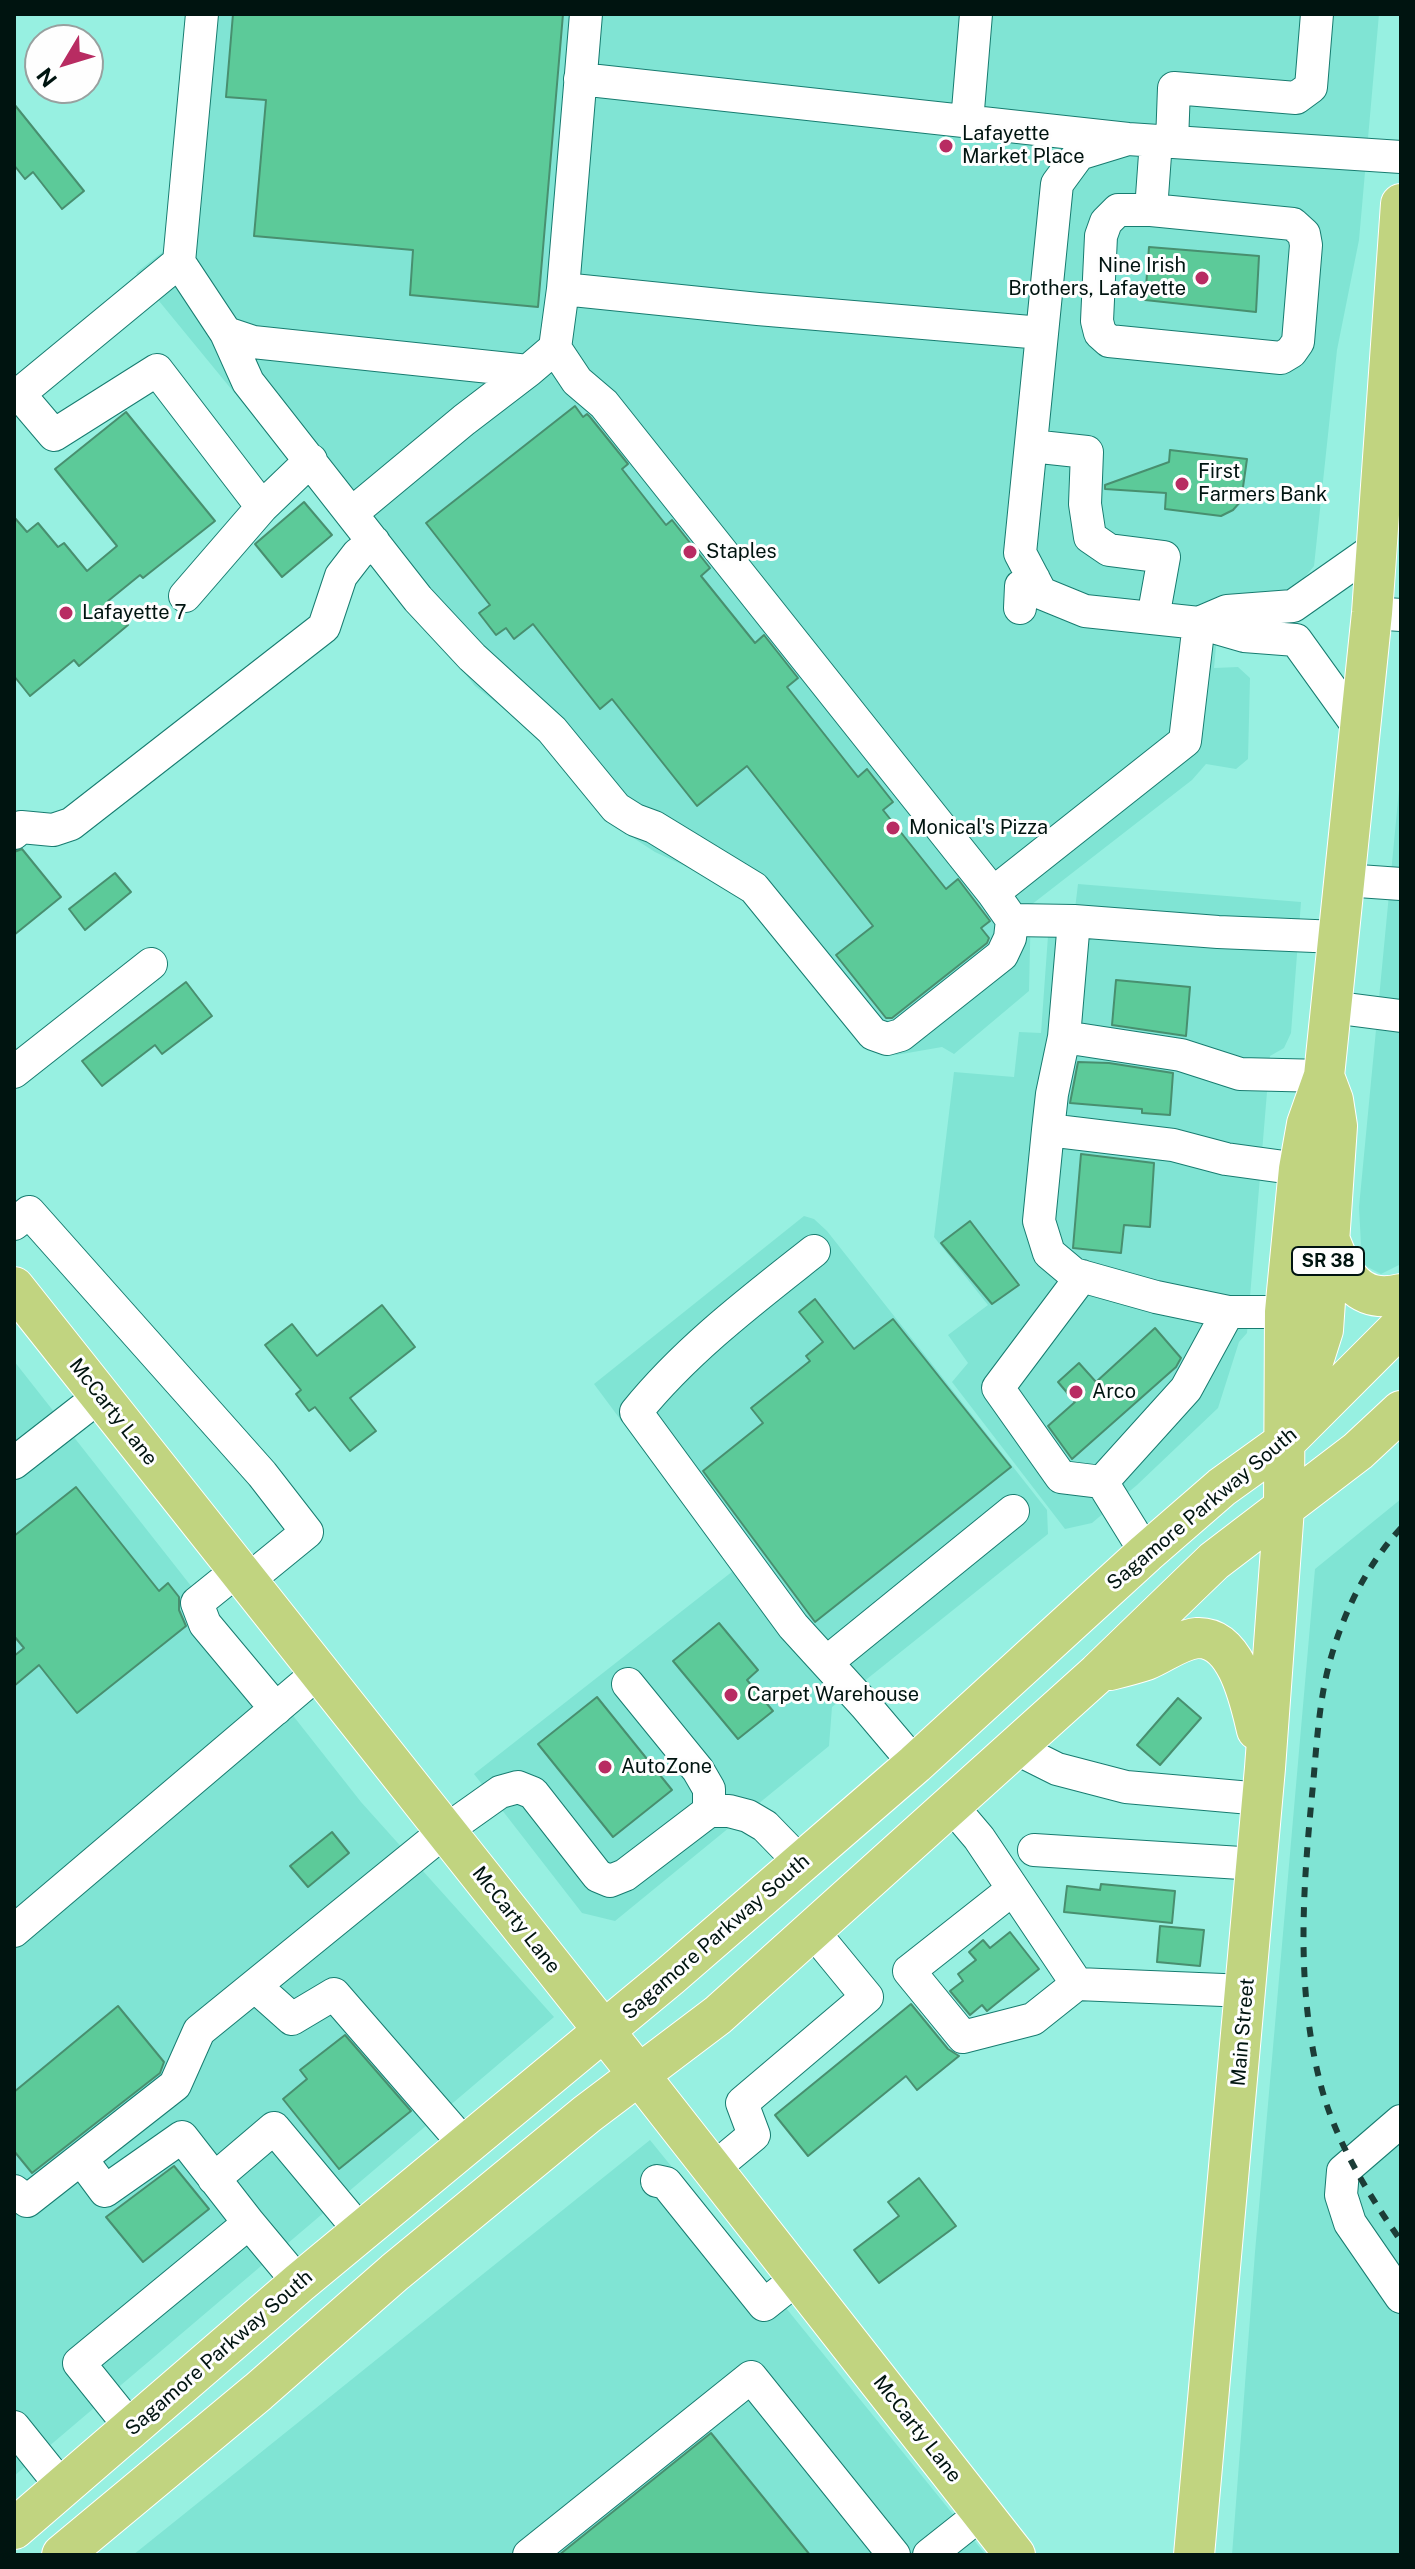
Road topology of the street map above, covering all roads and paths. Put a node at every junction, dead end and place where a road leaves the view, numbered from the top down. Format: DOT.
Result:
graph roads {
  1 [pos="202,14"];
  2 [pos="586,14"];
  3 [pos="976,14"];
  4 [pos="1317,14"];
  5 [pos="580,79"];
  6 [pos="967,122"];
  7 [pos="1152,141"];
  8 [pos="1401,157"];
  9 [pos="1401,204"];
  10 [pos="1151,210"];
  11 [pos="1049,259"];
  12 [pos="179,262"];
  13 [pos="1100,262"];
  14 [pos="563,289"];
  15 [pos="226,333"];
  16 [pos="1042,333"];
  17 [pos="555,348"];
  18 [pos="528,371"];
  19 [pos="17,397"];
  20 [pos="1031,446"];
  21 [pos="311,460"];
  22 [pos="262,507"];
  23 [pos="352,513"];
  24 [pos="374,542"];
  25 [pos="1377,547"];
  26 [pos="1034,579"];
  27 [pos="185,596"];
  28 [pos="1020,608"];
  29 [pos="1386,614"];
  30 [pos="1153,618"];
  31 [pos="1199,623"];
  32 [pos="1360,729"];
  33 [pos="14,833"];
  34 [pos="1344,880"];
  35 [pos="1401,884"];
  36 [pos="993,893"];
  37 [pos="1012,920"];
  38 [pos="1074,921"];
  39 [pos="1338,937"];
  40 [pos="151,964"];
  41 [pos="1331,1007"];
  42 [pos="1401,1016"];
  43 [pos="1064,1037"];
  44 [pos="14,1072"];
  45 [pos="1324,1076"];
  46 [pos="1048,1130"];
  47 [pos="1299,1169"];
  48 [pos="14,1224"];
  49 [pos="1329,1238"];
  50 [pos="814,1251"];
  51 [pos="1082,1276"];
  52 [pos="14,1287"];
  53 [pos="1401,1294"];
  54 [pos="1228,1312"];
  55 [pos="1285,1312"];
  56 [pos="1401,1326"];
  57 [pos="100,1396"];
  58 [pos="1401,1411"];
  59 [pos="1286,1441"];
  60 [pos="14,1463"];
  61 [pos="1102,1482"];
  62 [pos="1284,1508"];
  63 [pos="1013,1511"];
  64 [pos="1146,1553"];
  65 [pos="243,1575"];
  66 [pos="827,1662"];
  67 [pos="319,1672"];
  68 [pos="1098,1673"];
  69 [pos="628,1684"];
  70 [pos="276,1709"];
  71 [pos="1015,1748"];
  72 [pos="915,1764"];
  73 [pos="1263,1784"];
  74 [pos="951,1805"];
  75 [pos="709,1811"];
  76 [pos="445,1831"];
  77 [pos="1034,1850"];
  78 [pos="801,1863"];
  79 [pos="1257,1864"];
  80 [pos="1013,1889"];
  81 [pos="812,1930"];
  82 [pos="14,1931"];
  83 [pos="1077,1984"];
  84 [pos="255,1986"];
  85 [pos="1247,1991"];
  86 [pos="605,2033"];
  87 [pos="639,2075"];
  88 [pos="1401,2121"];
  89 [pos="466,2146"];
  90 [pos="82,2160"];
  91 [pos="214,2179"];
  92 [pos="720,2179"];
  93 [pos="657,2181"];
  94 [pos="14,2191"];
  95 [pos="694,2218"];
  96 [pos="249,2223"];
  97 [pos="361,2232"];
  98 [pos="798,2278"];
  99 [pos="299,2283"];
  100 [pos="1401,2297"];
  101 [pos="14,2427"];
  102 [pos="132,2429"];
  103 [pos="63,2488"];
  104 [pos="982,2513"];
  105 [pos="14,2529"];
  106 [pos="62,2555"];
  107 [pos="529,2555"];
  108 [pos="894,2555"];
  109 [pos="929,2555"];
  110 [pos="1015,2555"];
  111 [pos="1194,2555"];
  1 -- 12 [label="lane"];
  2 -- 5 [label="lane"];
  3 -- 6 [label="lane"];
  4 -- 7 [label="lane"];
  5 -- 6 [label="lane"];
  5 -- 14 [label="lane"];
  6 -- 7 [label="lane"];
  7 -- 8 [label="lane"];
  7 -- 10 [label="lane"];
  7 -- 11 [label="lane"];
  9 -- 25 [label="main road, SR 38"];
  10 -- 13 [label="lane"];
  10 -- 13 [label="lane"];
  11 -- 13 [label="lane"];
  11 -- 16 [label="lane"];
  12 -- 15 [label="lane"];
  12 -- 19 [label="lane"];
  14 -- 16 [label="lane"];
  14 -- 17 [label="lane"];
  15 -- 18 [label="lane"];
  15 -- 21 [label="lane"];
  16 -- 20 [label="lane"];
  17 -- 18 [label="lane"];
  17 -- 36 [label="lane"];
  18 -- 23 [label="lane"];
  19 -- 22 [label="lane"];
  20 -- 26 [label="lane"];
  20 -- 30 [label="lane"];
  21 -- 22 [label="lane"];
  21 -- 23 [label="lane"];
  22 -- 27 [label="lane"];
  23 -- 24 [label="lane"];
  24 -- 33 [label="lane"];
  24 -- 37 [label="lane"];
  25 -- 29 [label="main road, SR 38"];
  25 -- 31 [label="lane"];
  26 -- 28 [label="lane"];
  26 -- 30 [label="lane"];
  29 -- 32 [label="main road, SR 38"];
  30 -- 31 [label="lane"];
  31 -- 32 [label="lane"];
  31 -- 36 [label="lane"];
  32 -- 34 [label="main road, SR 38"];
  34 -- 35 [label="lane"];
  34 -- 39 [label="main road, SR 38"];
  36 -- 37 [label="lane"];
  37 -- 38 [label="lane"];
  38 -- 39 [label="lane"];
  38 -- 43 [label="lane"];
  39 -- 41 [label="main road, SR 38"];
  40 -- 44 [label="lane"];
  41 -- 42 [label="lane"];
  41 -- 45 [label="main road, SR 38"];
  43 -- 45 [label="lane"];
  43 -- 46 [label="lane"];
  45 -- 47 [label="main road, SR 38"];
  45 -- 49 [label="main road, SR 38"];
  46 -- 47 [label="lane"];
  46 -- 51 [label="lane"];
  47 -- 55 [label="main road, SR 38"];
  48 -- 65 [label="lane"];
  49 -- 53 [label="main road"];
  49 -- 59 [label="main road, SR 38"];
  50 -- 66 [label="lane"];
  51 -- 54 [label="lane"];
  51 -- 61 [label="lane"];
  52 -- 57 [label="main road, McCarty Lane"];
  54 -- 55 [label="lane"];
  54 -- 61 [label="lane"];
  55 -- 59 [label="main road, SR 38"];
  56 -- 59 [label="main road, Sagamore Parkway South"];
  57 -- 60 [label="lane"];
  57 -- 65 [label="main road, McCarty Lane"];
  58 -- 62 [label="main road"];
  59 -- 62 [label="main road, SR 38"];
  59 -- 64 [label="main road, Sagamore Parkway South"];
  61 -- 64 [label="lane"];
  62 -- 68 [label="main road"];
  62 -- 73 [label="main road, Main Street"];
  63 -- 66 [label="lane"];
  64 -- 72 [label="main road, Sagamore Parkway South"];
  65 -- 67 [label="main road, McCarty Lane"];
  65 -- 70 [label="lane"];
  66 -- 72 [label="lane"];
  67 -- 70 [label="lane"];
  67 -- 76 [label="main road, McCarty Lane"];
  68 -- 71 [label="main road"];
  68 -- 73 [label="main road"];
  69 -- 75 [label="lane"];
  70 -- 82 [label="lane"];
  71 -- 73 [label="lane"];
  71 -- 74 [label="main road"];
  72 -- 78 [label="main road, Sagamore Parkway South"];
  73 -- 79 [label="main road, Main Street"];
  74 -- 80 [label="lane"];
  74 -- 81 [label="main road"];
  75 -- 76 [label="lane"];
  75 -- 78 [label="lane"];
  76 -- 84 [label="lane"];
  76 -- 86 [label="main road, McCarty Lane"];
  77 -- 79 [label="lane"];
  78 -- 86 [label="main road, Sagamore Parkway South"];
  79 -- 85 [label="main road, Main Street"];
  80 -- 83 [label="lane"];
  80 -- 83 [label="lane"];
  81 -- 87 [label="main road"];
  81 -- 92 [label="lane"];
  83 -- 85 [label="lane"];
  84 -- 89 [label="lane"];
  84 -- 90 [label="lane"];
  85 -- 111 [label="main road, Main Street"];
  86 -- 87 [label="main road, McCarty Lane"];
  86 -- 89 [label="main road, Sagamore Parkway South"];
  87 -- 92 [label="main road, McCarty Lane"];
  87 -- 106 [label="main road"];
  88 -- 100 [label="lane"];
  89 -- 97 [label="main road, Sagamore Parkway South"];
  90 -- 91 [label="lane"];
  90 -- 94 [label="lane"];
  91 -- 96 [label="lane"];
  91 -- 97 [label="lane"];
  92 -- 95 [label="lane"];
  92 -- 98 [label="main road, McCarty Lane"];
  93 -- 95 [label="lane"];
  95 -- 98 [label="lane"];
  96 -- 99 [label="lane"];
  96 -- 102 [label="lane"];
  97 -- 99 [label="main road, Sagamore Parkway South"];
  98 -- 104 [label="main road, McCarty Lane"];
  99 -- 102 [label="main road, Sagamore Parkway South"];
  101 -- 103 [label="lane"];
  102 -- 103 [label="main road, Sagamore Parkway South"];
  103 -- 105 [label="main road, Sagamore Parkway South"];
  104 -- 109 [label="lane"];
  104 -- 110 [label="main road, McCarty Lane"];
  107 -- 108 [label="lane"];
}
